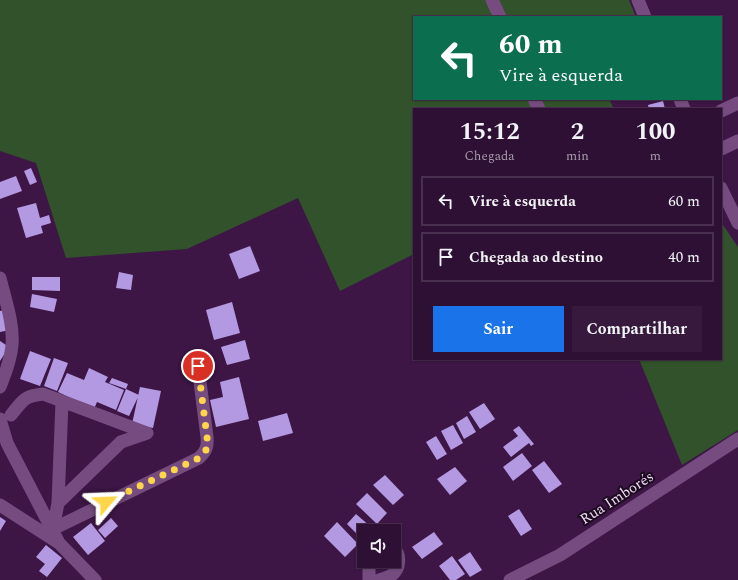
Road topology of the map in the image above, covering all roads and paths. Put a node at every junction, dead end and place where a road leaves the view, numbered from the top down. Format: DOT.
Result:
graph roads {
  1 [pos="492,0"];
  2 [pos="638,0"];
  3 [pos="500,16"];
  4 [pos="645,16"];
  5 [pos="738,103"];
  6 [pos="722,111"];
  7 [pos="738,142"];
  8 [pos="722,149"];
  9 [pos="722,190"];
  10 [pos="738,223"];
  11 [pos="0,278"];
  12 [pos="198,366"];
  13 [pos="0,387"];
  14 [pos="62,402"];
  15 [pos="6,417"];
  16 [pos="2,438"];
  17 [pos="738,439"];
  18 [pos="58,503"];
  19 [pos="0,505"];
  20 [pos="53,529"];
  21 [pos="59,543"];
  22 [pos="369,568"];
  23 [pos="396,568"];
  24 [pos="95,580"];
  25 [pos="369,580"];
  26 [pos="379,580"];
  27 [pos="510,580"];
  1 -- 3 [label="street"];
  2 -- 4 [label="street"];
  5 -- 6 [label="street"];
  7 -- 8 [label="street"];
  9 -- 10 [label="street"];
  11 -- 13 [label="street"];
  12 -- 20 [label="street"];
  14 -- 15 [label="street"];
  14 -- 18 [label="street"];
  14 -- 18 [label="street"];
  15 -- 16 [label="street"];
  16 -- 20 [label="street"];
  17 -- 27 [label="street, Rua Imborés"];
  18 -- 20 [label="street"];
  19 -- 21 [label="street"];
  20 -- 21 [label="street"];
  21 -- 24 [label="street"];
  22 -- 25 [label="street"];
  23 -- 26 [label="street"];
}
